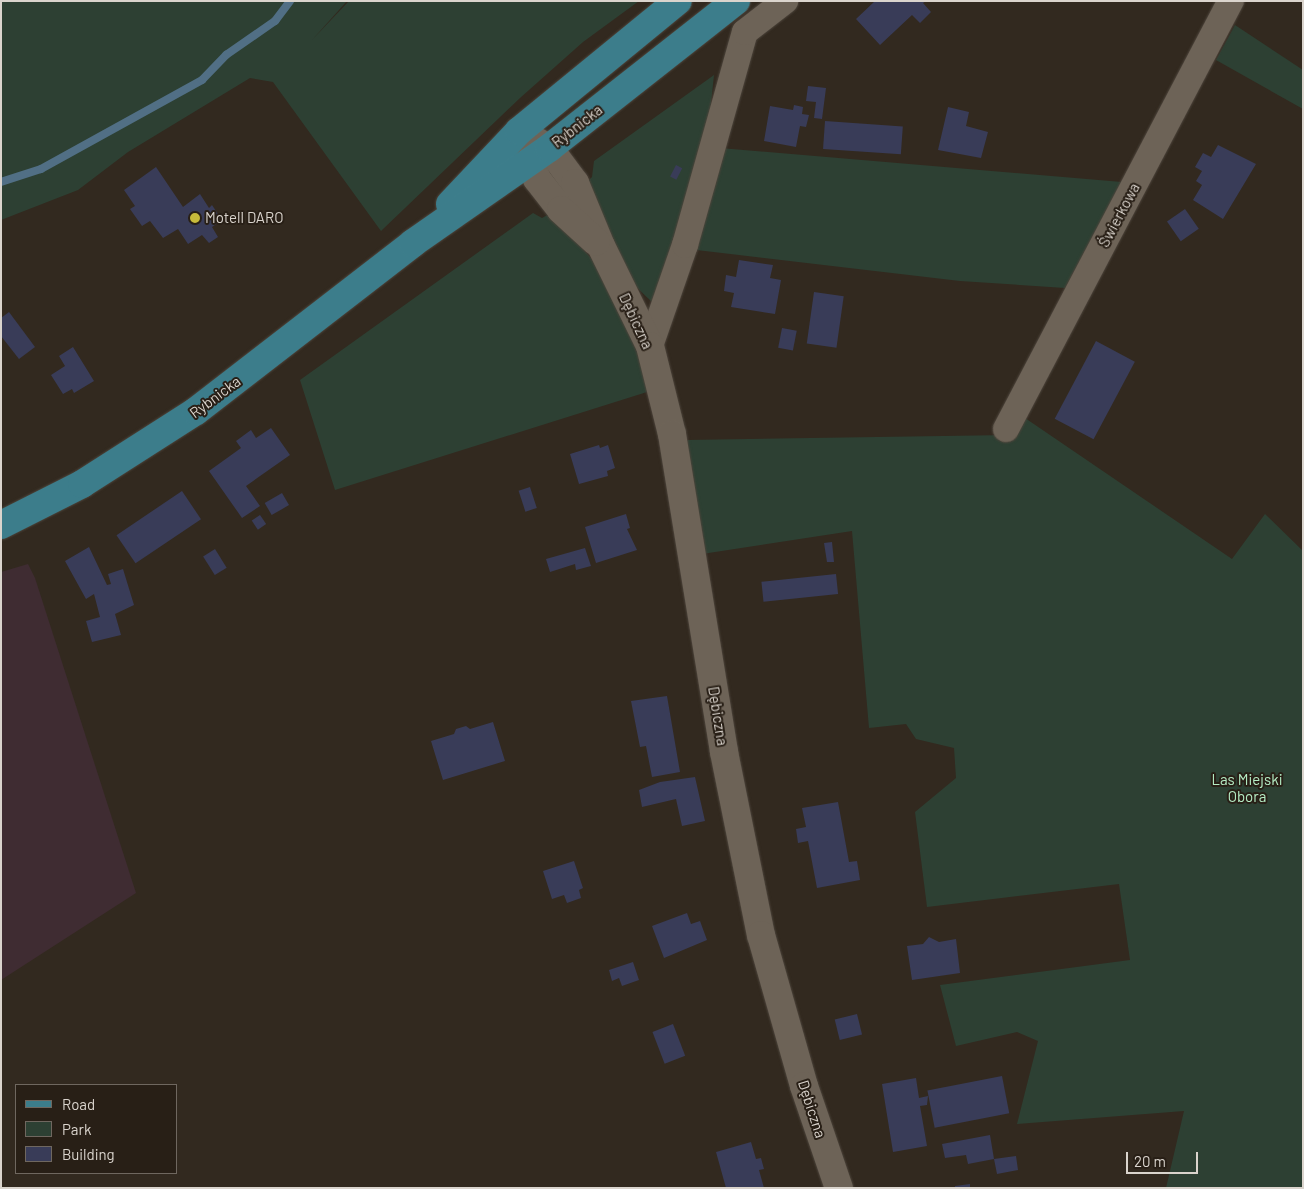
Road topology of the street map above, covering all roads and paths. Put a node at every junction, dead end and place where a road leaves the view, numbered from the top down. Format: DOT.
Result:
graph roads {
  1 [pos="678,1"];
  2 [pos="736,1"];
  3 [pos="785,1"];
  4 [pos="1232,1"];
  5 [pos="519,131"];
  6 [pos="539,156"];
  7 [pos="413,243"];
  8 [pos="650,346"];
  9 [pos="1006,430"];
  10 [pos="1,525"];
  11 [pos="839,1188"];
  1 -- 5 [label="main road, Rybnicka"];
  2 -- 6 [label="main road, Rybnicka"];
  3 -- 8 [label="street"];
  4 -- 9 [label="street, Świerkowa"];
  5 -- 6 [label="street, Dębiczna"];
  5 -- 7 [label="main road, Rybnicka"];
  6 -- 7 [label="main road, Rybnicka"];
  6 -- 8 [label="street, Dębiczna"];
  7 -- 10 [label="main road, Rybnicka"];
  8 -- 11 [label="street, Dębiczna"];
}
